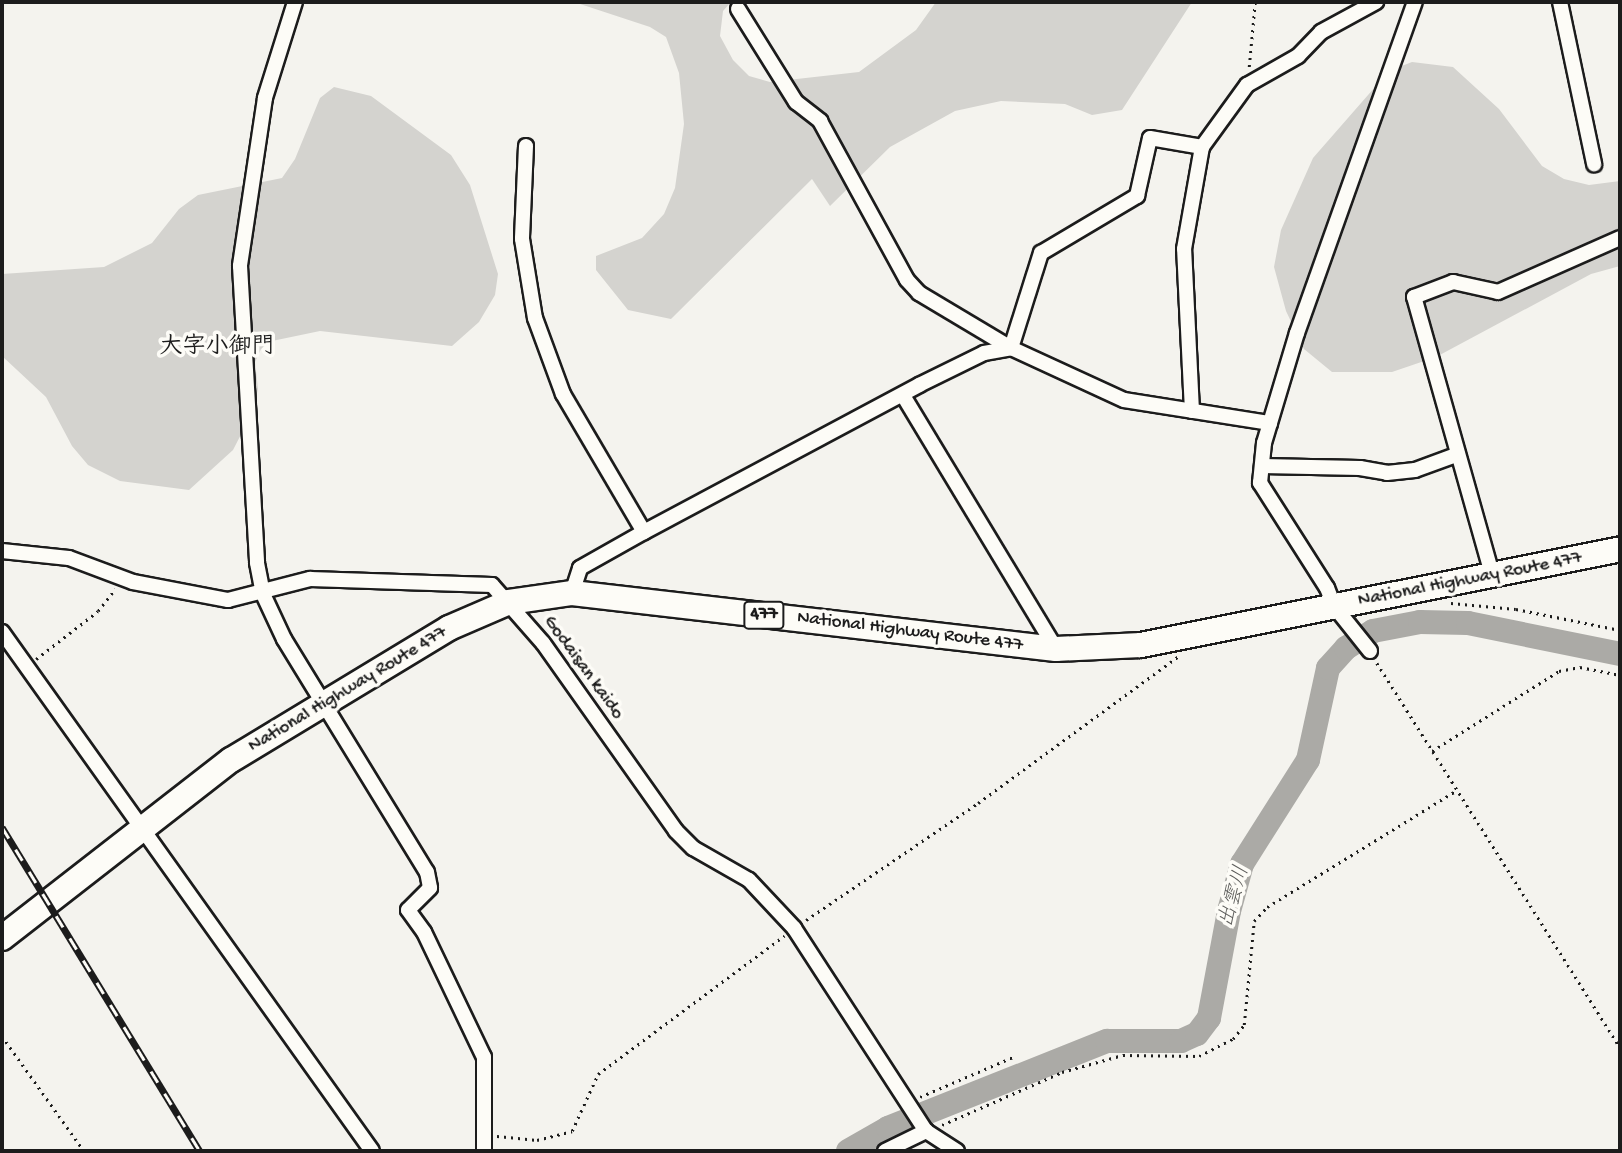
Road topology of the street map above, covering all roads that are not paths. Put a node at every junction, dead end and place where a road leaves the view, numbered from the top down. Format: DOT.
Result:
graph roads {
  1 [pos="295,2"];
  2 [pos="1376,2"];
  3 [pos="1415,2"];
  4 [pos="1560,2"];
  5 [pos="738,9"];
  6 [pos="526,146"];
  7 [pos="1202,147"];
  8 [pos="1594,164"];
  9 [pos="1620,238"];
  10 [pos="1011,348"];
  11 [pos="904,397"];
  12 [pos="1192,411"];
  13 [pos="1270,423"];
  14 [pos="1456,455"];
  15 [pos="1262,466"];
  16 [pos="644,532"];
  17 [pos="1620,549"];
  18 [pos="2,551"];
  19 [pos="1492,574"];
  20 [pos="572,593"];
  21 [pos="263,594"];
  22 [pos="509,601"];
  23 [pos="1343,615"];
  24 [pos="2,632"];
  25 [pos="1056,649"];
  26 [pos="1370,651"];
  27 [pos="323,705"];
  28 [pos="140,827"];
  29 [pos="2,937"];
  30 [pos="923,1127"];
  31 [pos="372,1151"];
  32 [pos="484,1151"];
  33 [pos="885,1151"];
  34 [pos="957,1151"];
  1 -- 21 [label="street"];
  2 -- 7 [label="street"];
  3 -- 13 [label="street"];
  4 -- 8 [label="street"];
  5 -- 10 [label="street"];
  6 -- 16 [label="street"];
  7 -- 10 [label="street"];
  7 -- 12 [label="street"];
  9 -- 14 [label="street"];
  10 -- 11 [label="street"];
  10 -- 12 [label="street"];
  11 -- 16 [label="street"];
  11 -- 25 [label="street"];
  12 -- 13 [label="street"];
  13 -- 15 [label="street"];
  14 -- 15 [label="street"];
  14 -- 19 [label="street"];
  15 -- 23 [label="street"];
  16 -- 20 [label="street"];
  17 -- 19 [label="highway, National Highway Route 477 / 477"];
  18 -- 21 [label="street, Godaisan kaido"];
  19 -- 23 [label="highway, National Highway Route 477 / 477"];
  20 -- 22 [label="highway, National Highway Route 477 / 477"];
  20 -- 25 [label="highway, National Highway Route 477 / 477"];
  21 -- 22 [label="street, Godaisan kaido"];
  21 -- 27 [label="street"];
  22 -- 27 [label="highway, National Highway Route 477 / 477"];
  22 -- 30 [label="street, Godaisan kaido"];
  23 -- 25 [label="highway, National Highway Route 477 / 477"];
  23 -- 26 [label="street"];
  24 -- 28 [label="street"];
  27 -- 28 [label="highway, National Highway Route 477 / 477"];
  27 -- 32 [label="street"];
  28 -- 29 [label="highway, National Highway Route 477 / 477"];
  28 -- 31 [label="street"];
  30 -- 33 [label="street"];
  30 -- 34 [label="street, Godaisan kaido"];
}
